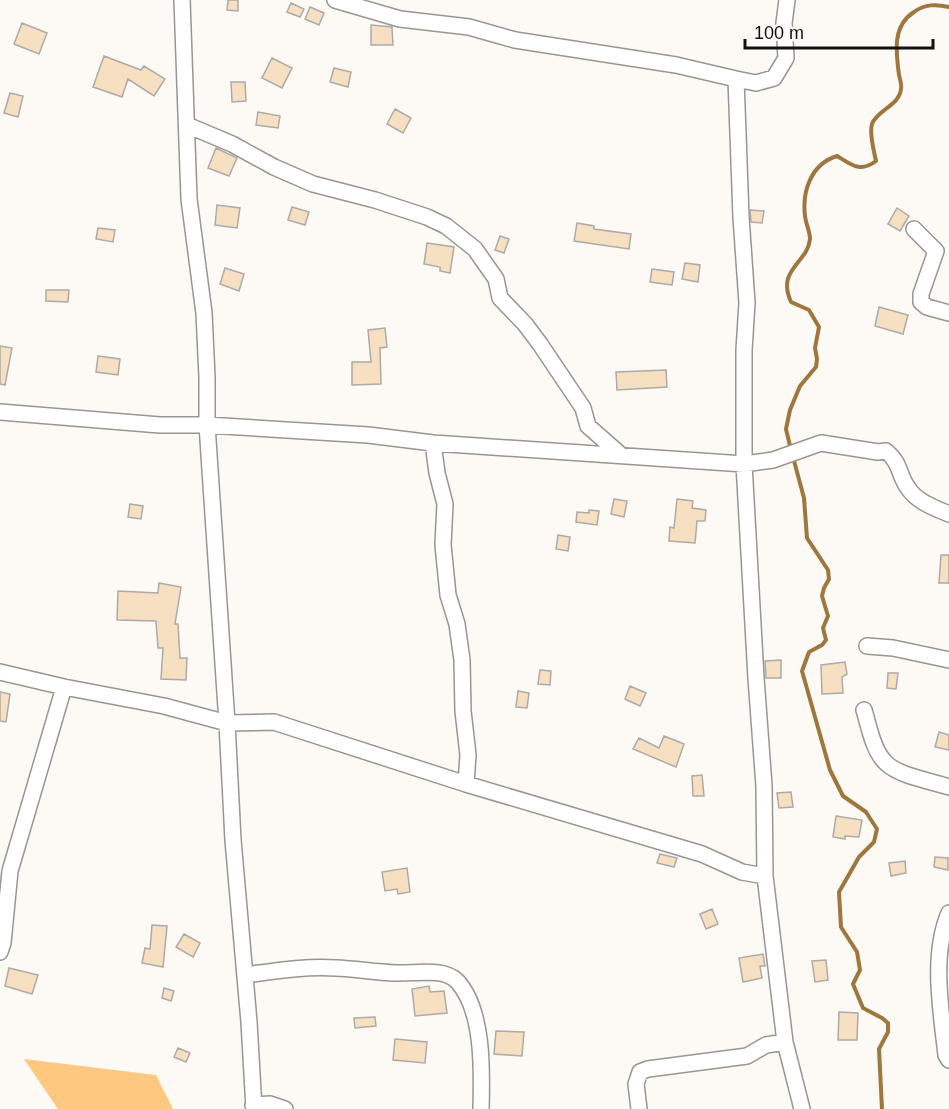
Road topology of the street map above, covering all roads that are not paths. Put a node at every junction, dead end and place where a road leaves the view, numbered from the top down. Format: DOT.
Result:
graph roads {
  1 [pos="182,0"];
  2 [pos="335,0"];
  3 [pos="787,0"];
  4 [pos="736,80"];
  5 [pos="187,125"];
  6 [pos="914,229"];
  7 [pos="949,313"];
  8 [pos="0,412"];
  9 [pos="207,425"];
  10 [pos="433,443"];
  11 [pos="622,456"];
  12 [pos="744,464"];
  13 [pos="949,514"];
  14 [pos="867,646"];
  15 [pos="949,660"];
  16 [pos="0,672"];
  17 [pos="64,687"];
  18 [pos="864,710"];
  19 [pos="228,723"];
  20 [pos="466,784"];
  21 [pos="949,787"];
  22 [pos="765,876"];
  23 [pos="949,912"];
  24 [pos="0,952"];
  25 [pos="245,975"];
  26 [pos="785,1042"];
  27 [pos="949,1060"];
  28 [pos="254,1107"];
  29 [pos="285,1109"];
  30 [pos="481,1109"];
  31 [pos="639,1109"];
  32 [pos="802,1109"];
  1 -- 5 [label="street"];
  2 -- 4 [label="street"];
  3 -- 4 [label="street"];
  4 -- 12 [label="street"];
  5 -- 9 [label="street"];
  5 -- 11 [label="street"];
  6 -- 7 [label="street"];
  8 -- 9 [label="street"];
  9 -- 10 [label="street"];
  9 -- 19 [label="street"];
  10 -- 11 [label="street"];
  10 -- 20 [label="street"];
  11 -- 12 [label="street"];
  12 -- 13 [label="street"];
  12 -- 22 [label="street"];
  14 -- 15 [label="street"];
  16 -- 17 [label="street"];
  17 -- 19 [label="street"];
  17 -- 24 [label="street"];
  18 -- 21 [label="street"];
  19 -- 20 [label="street"];
  19 -- 25 [label="street"];
  20 -- 22 [label="street"];
  22 -- 26 [label="street"];
  23 -- 27 [label="street"];
  25 -- 28 [label="street"];
  25 -- 30 [label="street"];
  26 -- 31 [label="street"];
  26 -- 32 [label="street"];
  28 -- 29 [label="street"];
}
